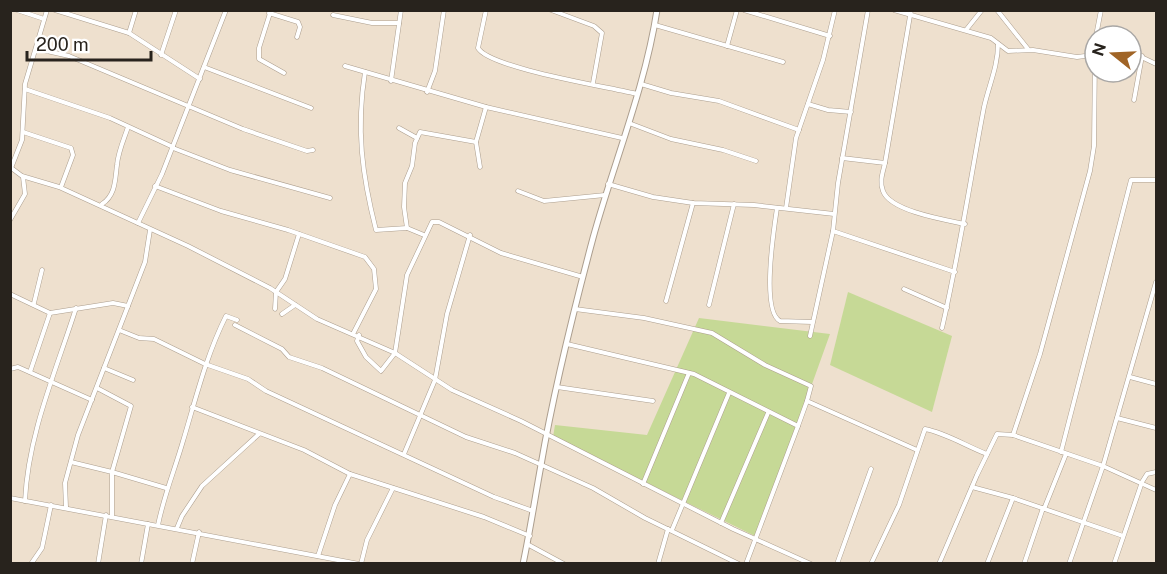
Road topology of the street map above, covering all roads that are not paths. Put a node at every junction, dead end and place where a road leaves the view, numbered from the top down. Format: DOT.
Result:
graph roads {
  1 [pos="17,10"];
  2 [pos="48,10"];
  3 [pos="55,10"];
  4 [pos="90,10"];
  5 [pos="136,10"];
  6 [pos="177,10"];
  7 [pos="226,10"];
  8 [pos="401,10"];
  9 [pos="444,10"];
  10 [pos="486,10"];
  11 [pos="551,10"];
  12 [pos="657,10"];
  13 [pos="737,10"];
  14 [pos="744,10"];
  15 [pos="836,10"];
  16 [pos="868,10"];
  17 [pos="894,10"];
  18 [pos="982,10"];
  19 [pos="997,10"];
  20 [pos="270,12"];
  21 [pos="911,13"];
  22 [pos="333,15"];
  23 [pos="88,18"];
  24 [pos="44,19"];
  25 [pos="399,23"];
  26 [pos="655,25"];
  27 [pos="966,30"];
  28 [pos="129,33"];
  29 [pos="830,36"];
  30 [pos="297,37"];
  31 [pos="998,44"];
  32 [pos="727,46"];
  33 [pos="38,49"];
  34 [pos="1029,50"];
  35 [pos="1008,51"];
  36 [pos="161,55"];
  37 [pos="1083,57"];
  38 [pos="998,59"];
  39 [pos="783,62"];
  40 [pos="345,66"];
  41 [pos="204,67"];
  42 [pos="365,72"];
  43 [pos="284,74"];
  44 [pos="200,79"];
  45 [pos="391,81"];
  46 [pos="593,83"];
  47 [pos="640,84"];
  48 [pos="1094,84"];
  49 [pos="1137,84"];
  50 [pos="25,89"];
  51 [pos="427,92"];
  52 [pos="637,94"];
  53 [pos="1134,100"];
  54 [pos="808,104"];
  55 [pos="188,106"];
  56 [pos="486,107"];
  57 [pos="311,108"];
  58 [pos="851,112"];
  59 [pos="628,123"];
  60 [pos="128,127"];
  61 [pos="399,128"];
  62 [pos="799,130"];
  63 [pos="23,132"];
  64 [pos="417,138"];
  65 [pos="622,138"];
  66 [pos="476,142"];
  67 [pos="173,147"];
  68 [pos="313,150"];
  69 [pos="842,158"];
  70 [pos="756,161"];
  71 [pos="885,163"];
  72 [pos="11,167"];
  73 [pos="480,167"];
  74 [pos="22,176"];
  75 [pos="1156,180"];
  76 [pos="608,184"];
  77 [pos="155,186"];
  78 [pos="61,187"];
  79 [pos="518,191"];
  80 [pos="605,195"];
  81 [pos="330,198"];
  82 [pos="693,203"];
  83 [pos="101,204"];
  84 [pos="734,204"];
  85 [pos="777,208"];
  86 [pos="786,208"];
  87 [pos="834,214"];
  88 [pos="10,220"];
  89 [pos="138,223"];
  90 [pos="965,225"];
  91 [pos="407,228"];
  92 [pos="150,230"];
  93 [pos="833,231"];
  94 [pos="299,234"];
  95 [pos="424,235"];
  96 [pos="470,235"];
  97 [pos="42,270"];
  98 [pos="955,272"];
  99 [pos="583,277"];
  100 [pos="1156,282"];
  101 [pos="904,289"];
  102 [pos="276,292"];
  103 [pos="10,294"];
  104 [pos="666,301"];
  105 [pos="34,303"];
  106 [pos="295,305"];
  107 [pos="709,305"];
  108 [pos="128,306"];
  109 [pos="76,308"];
  110 [pos="947,308"];
  111 [pos="275,309"];
  112 [pos="575,309"];
  113 [pos="50,312"];
  114 [pos="282,314"];
  115 [pos="812,322"];
  116 [pos="942,328"];
  117 [pos="118,330"];
  118 [pos="354,332"];
  119 [pos="359,335"];
  120 [pos="810,336"];
  121 [pos="567,344"];
  122 [pos="395,353"];
  123 [pos="206,364"];
  124 [pos="104,368"];
  125 [pos="10,369"];
  126 [pos="30,372"];
  127 [pos="689,373"];
  128 [pos="1130,377"];
  129 [pos="133,380"];
  130 [pos="435,380"];
  131 [pos="52,381"];
  132 [pos="1156,384"];
  133 [pos="97,387"];
  134 [pos="557,387"];
  135 [pos="729,393"];
  136 [pos="92,400"];
  137 [pos="653,401"];
  138 [pos="807,401"];
  139 [pos="192,407"];
  140 [pos="768,413"];
  141 [pos="420,414"];
  142 [pos="1118,418"];
  143 [pos="798,426"];
  144 [pos="1156,428"];
  145 [pos="259,434"];
  146 [pos="547,434"];
  147 [pos="1013,435"];
  148 [pos="917,450"];
  149 [pos="1061,452"];
  150 [pos="404,454"];
  151 [pos="987,454"];
  152 [pos="1066,454"];
  153 [pos="71,462"];
  154 [pos="541,464"];
  155 [pos="1103,466"];
  156 [pos="871,469"];
  157 [pos="112,472"];
  158 [pos="1156,472"];
  159 [pos="350,474"];
  160 [pos="1142,482"];
  161 [pos="643,484"];
  162 [pos="972,487"];
  163 [pos="166,488"];
  164 [pos="393,488"];
  165 [pos="1156,490"];
  166 [pos="10,498"];
  167 [pos="1013,498"];
  168 [pos="25,501"];
  169 [pos="684,504"];
  170 [pos="51,505"];
  171 [pos="66,507"];
  172 [pos="1044,508"];
  173 [pos="533,511"];
  174 [pos="106,515"];
  175 [pos="112,516"];
  176 [pos="721,523"];
  177 [pos="1086,523"];
  178 [pos="148,524"];
  179 [pos="158,525"];
  180 [pos="177,528"];
  181 [pos="670,529"];
  182 [pos="199,532"];
  183 [pos="531,536"];
  184 [pos="1123,536"];
  185 [pos="756,539"];
  186 [pos="527,544"];
  187 [pos="318,556"];
  188 [pos="31,564"];
  189 [pos="98,564"];
  190 [pos="141,564"];
  191 [pos="192,564"];
  192 [pos="360,564"];
  193 [pos="523,564"];
  194 [pos="564,564"];
  195 [pos="658,564"];
  196 [pos="739,564"];
  197 [pos="747,564"];
  198 [pos="811,564"];
  199 [pos="837,564"];
  200 [pos="871,564"];
  201 [pos="939,564"];
  202 [pos="987,564"];
  203 [pos="1024,564"];
  204 [pos="1070,564"];
  205 [pos="1114,564"];
  1 -- 24 [label="street"];
  2 -- 24 [label="street"];
  3 -- 23 [label="street"];
  4 -- 23 [label="street"];
  5 -- 28 [label="street"];
  6 -- 36 [label="street"];
  7 -- 41 [label="street"];
  8 -- 25 [label="street"];
  9 -- 51 [label="street"];
  10 -- 46 [label="street"];
  11 -- 46 [label="street"];
  12 -- 26 [label="street"];
  13 -- 32 [label="street"];
  14 -- 29 [label="street"];
  15 -- 29 [label="street"];
  16 -- 58 [label="street"];
  17 -- 21 [label="street"];
  18 -- 27 [label="street"];
  19 -- 34 [label="street"];
  20 -- 30 [label="street"];
  20 -- 43 [label="street"];
  21 -- 27 [label="street"];
  21 -- 71 [label="street"];
  22 -- 25 [label="street"];
  23 -- 28 [label="street"];
  24 -- 33 [label="street"];
  25 -- 45 [label="street"];
  26 -- 32 [label="street"];
  26 -- 47 [label="street"];
  27 -- 31 [label="street"];
  28 -- 36 [label="street"];
  29 -- 54 [label="street"];
  31 -- 35 [label="street"];
  31 -- 38 [label="street"];
  32 -- 39 [label="street"];
  33 -- 50 [label="street"];
  33 -- 55 [label="street"];
  34 -- 35 [label="street"];
  34 -- 37 [label="street"];
  35 -- 38 [label="street"];
  36 -- 44 [label="street"];
  38 -- 90 [label="street"];
  40 -- 42 [label="street"];
  41 -- 44 [label="street"];
  41 -- 57 [label="street"];
  42 -- 45 [label="street"];
  42 -- 91 [label="street"];
  44 -- 55 [label="street"];
  45 -- 51 [label="street"];
  46 -- 52 [label="street"];
  47 -- 52 [label="street"];
  47 -- 62 [label="street"];
  48 -- 147 [label="street"];
  49 -- 53 [label="street"];
  50 -- 60 [label="street"];
  50 -- 63 [label="street"];
  51 -- 56 [label="street"];
  52 -- 59 [label="street"];
  54 -- 58 [label="street"];
  54 -- 62 [label="street"];
  55 -- 67 [label="street"];
  55 -- 68 [label="street"];
  56 -- 65 [label="street"];
  56 -- 66 [label="street"];
  58 -- 69 [label="street"];
  59 -- 65 [label="street"];
  59 -- 70 [label="street"];
  60 -- 67 [label="street"];
  60 -- 83 [label="street"];
  61 -- 64 [label="street"];
  62 -- 86 [label="street"];
  63 -- 72 [label="street"];
  63 -- 78 [label="street"];
  64 -- 66 [label="street"];
  64 -- 91 [label="street"];
  65 -- 76 [label="street"];
  66 -- 73 [label="street"];
  67 -- 77 [label="street"];
  67 -- 81 [label="street"];
  69 -- 71 [label="street"];
  69 -- 87 [label="street"];
  71 -- 90 [label="street"];
  72 -- 74 [label="street"];
  74 -- 78 [label="street"];
  74 -- 88 [label="street"];
  75 -- 149 [label="street"];
  76 -- 80 [label="street"];
  76 -- 82 [label="street"];
  77 -- 89 [label="street"];
  77 -- 94 [label="street"];
  78 -- 83 [label="street"];
  79 -- 80 [label="street"];
  80 -- 99 [label="street"];
  82 -- 84 [label="street"];
  82 -- 104 [label="street"];
  83 -- 89 [label="street"];
  84 -- 85 [label="street"];
  84 -- 107 [label="street"];
  85 -- 86 [label="street"];
  85 -- 115 [label="street"];
  86 -- 87 [label="street"];
  87 -- 93 [label="street"];
  89 -- 92 [label="street"];
  90 -- 98 [label="street"];
  91 -- 95 [label="street"];
  92 -- 102 [label="street"];
  92 -- 108 [label="street"];
  93 -- 98 [label="street"];
  93 -- 115 [label="street"];
  94 -- 102 [label="street"];
  94 -- 118 [label="street"];
  95 -- 96 [label="street"];
  95 -- 122 [label="street"];
  96 -- 99 [label="street"];
  96 -- 130 [label="street"];
  97 -- 105 [label="street"];
  98 -- 110 [label="street"];
  99 -- 112 [label="street"];
  100 -- 128 [label="street"];
  101 -- 110 [label="street"];
  102 -- 106 [label="street"];
  102 -- 111 [label="street"];
  103 -- 105 [label="street"];
  105 -- 113 [label="street"];
  106 -- 114 [label="street"];
  106 -- 118 [label="street"];
  108 -- 109 [label="street"];
  108 -- 117 [label="street"];
  109 -- 113 [label="street"];
  109 -- 131 [label="street"];
  110 -- 116 [label="street"];
  112 -- 121 [label="street"];
  112 -- 138 [label="street"];
  113 -- 126 [label="street"];
  115 -- 120 [label="street"];
  117 -- 123 [label="street"];
  117 -- 124 [label="street"];
  118 -- 119 [label="street"];
  119 -- 122 [label="street"];
  119 -- 122 [label="street"];
  121 -- 127 [label="street"];
  121 -- 134 [label="street"];
  122 -- 130 [label="street"];
  123 -- 139 [label="street"];
  123 -- 141 [label="street"];
  123 -- 150 [label="street"];
  124 -- 129 [label="street"];
  124 -- 133 [label="street"];
  125 -- 126 [label="street"];
  126 -- 131 [label="street"];
  127 -- 135 [label="street"];
  127 -- 161 [label="street"];
  128 -- 132 [label="street"];
  128 -- 142 [label="street"];
  130 -- 141 [label="street"];
  130 -- 146 [label="street"];
  131 -- 136 [label="street"];
  131 -- 168 [label="street"];
  133 -- 136 [label="street"];
  133 -- 157 [label="street"];
  134 -- 137 [label="street"];
  134 -- 146 [label="street"];
  135 -- 140 [label="street"];
  135 -- 169 [label="street"];
  136 -- 153 [label="street"];
  138 -- 143 [label="street"];
  138 -- 148 [label="street"];
  139 -- 145 [label="street"];
  139 -- 163 [label="street"];
  140 -- 143 [label="street"];
  140 -- 176 [label="street"];
  141 -- 150 [label="street"];
  141 -- 154 [label="street"];
  142 -- 144 [label="street"];
  142 -- 155 [label="street"];
  143 -- 185 [label="street"];
  145 -- 159 [label="street"];
  145 -- 180 [label="street"];
  146 -- 154 [label="street"];
  146 -- 161 [label="street"];
  147 -- 149 [label="street"];
  147 -- 151 [label="street"];
  148 -- 151 [label="street"];
  148 -- 200 [label="street"];
  149 -- 152 [label="street"];
  150 -- 173 [label="street"];
  151 -- 162 [label="street"];
  152 -- 155 [label="street"];
  152 -- 172 [label="street"];
  153 -- 157 [label="street"];
  153 -- 171 [label="street"];
  154 -- 173 [label="street"];
  154 -- 181 [label="street"];
  155 -- 160 [label="street"];
  155 -- 177 [label="street"];
  156 -- 199 [label="street"];
  157 -- 163 [label="street"];
  157 -- 175 [label="street"];
  158 -- 160 [label="street"];
  159 -- 164 [label="street"];
  159 -- 187 [label="street"];
  160 -- 165 [label="street"];
  160 -- 184 [label="street"];
  161 -- 169 [label="street"];
  162 -- 167 [label="street"];
  162 -- 201 [label="street"];
  163 -- 179 [label="street"];
  164 -- 183 [label="street"];
  164 -- 192 [label="street"];
  166 -- 168 [label="street"];
  167 -- 172 [label="street"];
  167 -- 202 [label="street"];
  168 -- 170 [label="street"];
  169 -- 176 [label="street"];
  169 -- 181 [label="street"];
  170 -- 171 [label="street"];
  170 -- 188 [label="street"];
  171 -- 174 [label="street"];
  172 -- 177 [label="street"];
  172 -- 203 [label="street"];
  173 -- 183 [label="street"];
  174 -- 175 [label="street"];
  174 -- 189 [label="street"];
  175 -- 178 [label="street"];
  176 -- 185 [label="street"];
  177 -- 184 [label="street"];
  177 -- 204 [label="street"];
  178 -- 179 [label="street"];
  178 -- 190 [label="street"];
  179 -- 180 [label="street"];
  180 -- 182 [label="street"];
  181 -- 195 [label="street"];
  181 -- 196 [label="street"];
  182 -- 187 [label="street"];
  182 -- 191 [label="street"];
  183 -- 186 [label="street"];
  184 -- 205 [label="street"];
  185 -- 197 [label="street"];
  185 -- 198 [label="street"];
  186 -- 193 [label="street"];
  186 -- 194 [label="street"];
  187 -- 192 [label="street"];
}
